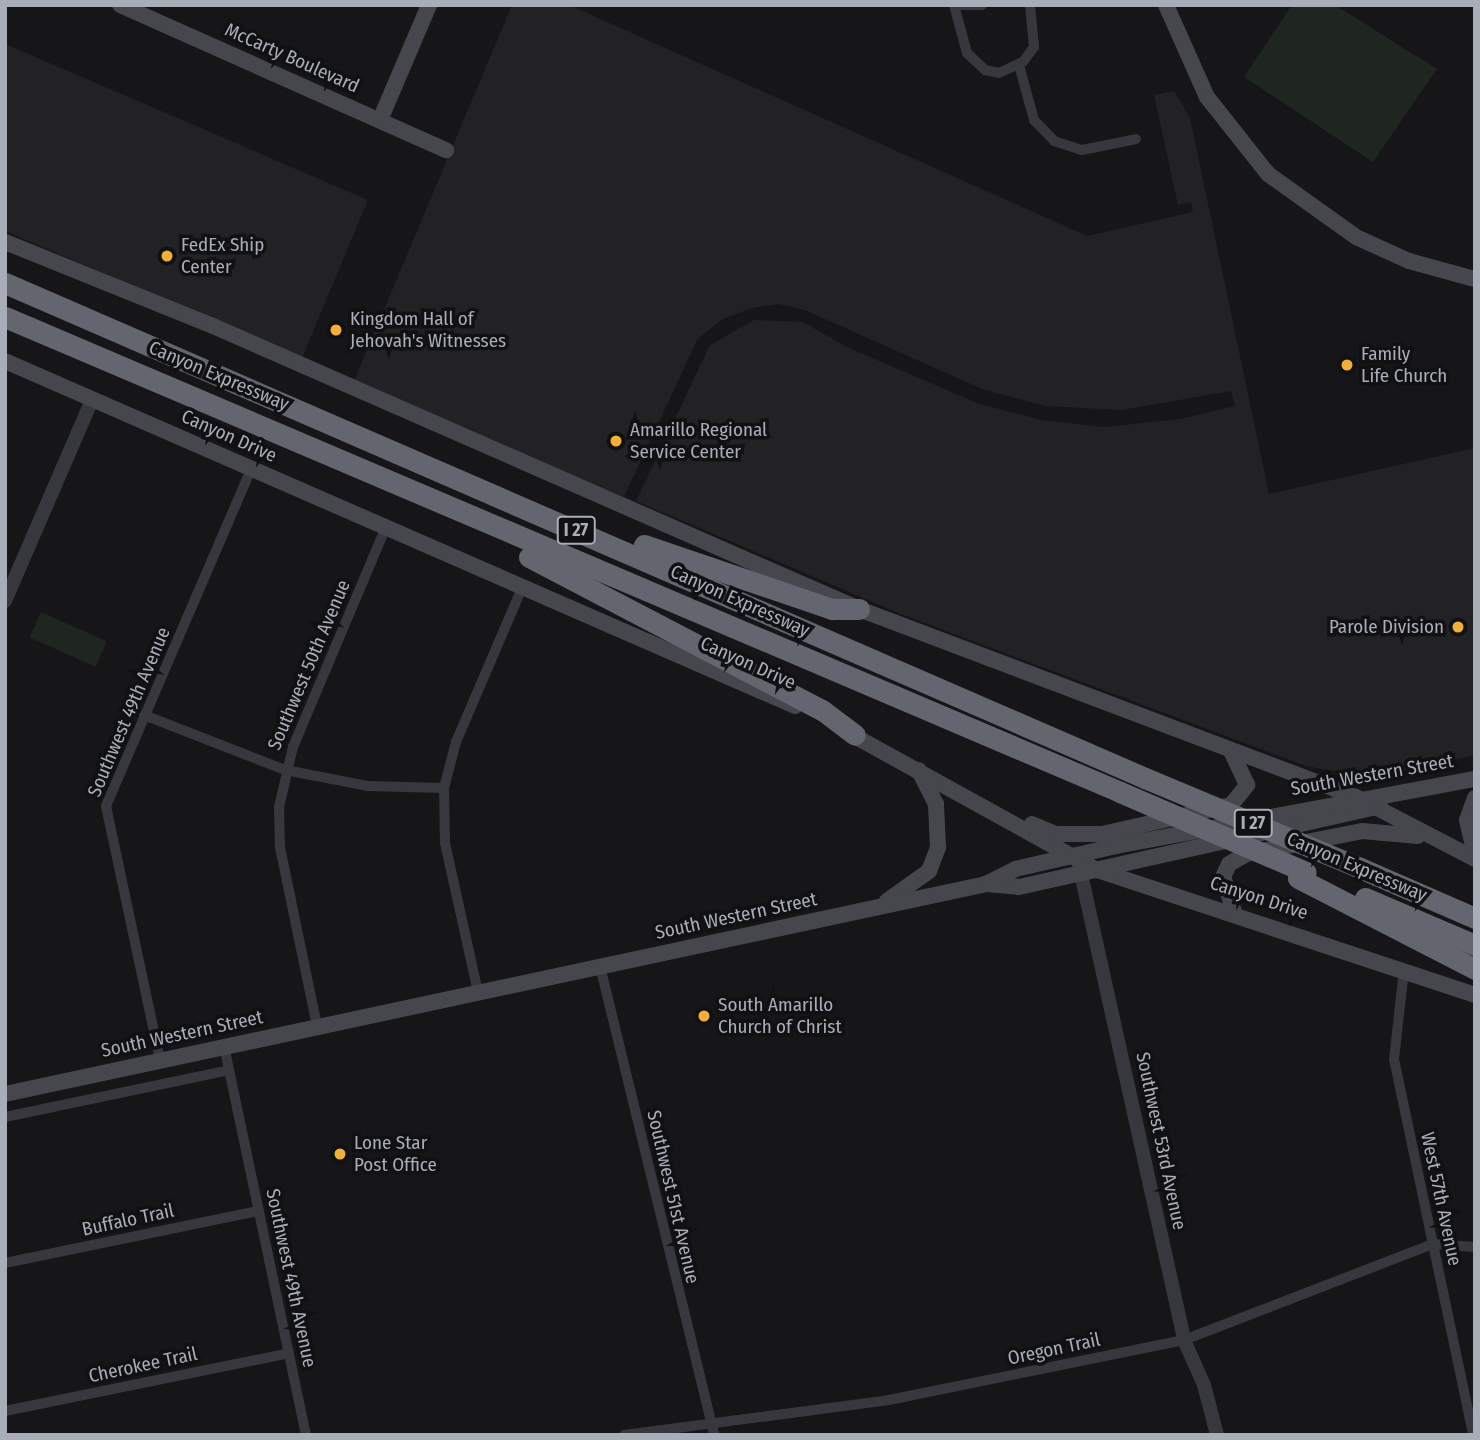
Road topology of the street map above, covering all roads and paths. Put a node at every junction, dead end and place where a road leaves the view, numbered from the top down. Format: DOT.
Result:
graph roads {
  1 [pos="120,5"];
  2 [pos="429,5"];
  3 [pos="954,5"];
  4 [pos="960,5"];
  5 [pos="982,5"];
  6 [pos="1030,5"];
  7 [pos="1166,5"];
  8 [pos="1019,65"];
  9 [pos="380,120"];
  10 [pos="1136,139"];
  11 [pos="446,150"];
  12 [pos="5,242"];
  13 [pos="1475,279"];
  14 [pos="5,283"];
  15 [pos="5,317"];
  16 [pos="5,361"];
  17 [pos="92,400"];
  18 [pos="250,469"];
  19 [pos="466,517"];
  20 [pos="386,527"];
  21 [pos="578,531"];
  22 [pos="523,586"];
  23 [pos="5,601"];
  24 [pos="859,610"];
  25 [pos="144,715"];
  26 [pos="855,735"];
  27 [pos="1231,750"];
  28 [pos="917,768"];
  29 [pos="285,770"];
  30 [pos="1475,779"];
  31 [pos="1432,787"];
  32 [pos="444,788"];
  33 [pos="1356,797"];
  34 [pos="1475,798"];
  35 [pos="1376,807"];
  36 [pos="990,808"];
  37 [pos="1070,856"];
  38 [pos="1475,858"];
  39 [pos="1090,871"];
  40 [pos="1302,875"];
  41 [pos="986,884"];
  42 [pos="1429,898"];
  43 [pos="876,907"];
  44 [pos="1475,910"];
  45 [pos="1234,912"];
  46 [pos="1475,918"];
  47 [pos="1475,945"];
  48 [pos="600,966"];
  49 [pos="1475,969"];
  50 [pos="1404,970"];
  51 [pos="478,992"];
  52 [pos="1475,995"];
  53 [pos="317,1026"];
  54 [pos="224,1046"];
  55 [pos="183,1055"];
  56 [pos="160,1060"];
  57 [pos="229,1070"];
  58 [pos="188,1078"];
  59 [pos="34,1087"];
  60 [pos="5,1094"];
  61 [pos="39,1110"];
  62 [pos="5,1117"];
  63 [pos="259,1211"];
  64 [pos="1433,1244"];
  65 [pos="1475,1247"];
  66 [pos="5,1263"];
  67 [pos="1184,1340"];
  68 [pos="289,1353"];
  69 [pos="5,1411"];
  70 [pos="712,1429"];
  71 [pos="306,1435"];
  72 [pos="624,1435"];
  73 [pos="1217,1435"];
  74 [pos="1473,1435"];
  1 -- 9 [label="main road, McCarty Boulevard"];
  2 -- 9 [label="main road"];
  3 -- 8 [label="street"];
  4 -- 5 [label="street"];
  6 -- 8 [label="street"];
  7 -- 13 [label="main road"];
  8 -- 10 [label="street"];
  9 -- 11 [label="main road, McCarty Boulevard"];
  12 -- 24 [label="main road"];
  14 -- 21 [label="highway, Canyon Expressway / I 27"];
  15 -- 19 [label="highway, Canyon Expressway / I 27"];
  16 -- 17 [label="main road, Canyon Drive"];
  17 -- 18 [label="main road, Canyon Drive"];
  17 -- 23 [label="street"];
  18 -- 20 [label="main road, Canyon Drive"];
  18 -- 25 [label="street, Southwest 49th Avenue"];
  19 -- 26 [label="highway"];
  19 -- 40 [label="highway, Canyon Expressway / I 27, bridge"];
  20 -- 22 [label="main road, Canyon Drive"];
  20 -- 29 [label="street, Southwest 50th Avenue"];
  21 -- 24 [label="highway"];
  21 -- 42 [label="highway, Canyon Expressway / I 27, bridge"];
  22 -- 26 [label="main road, Canyon Drive"];
  22 -- 32 [label="street"];
  24 -- 27 [label="main road"];
  25 -- 29 [label="street"];
  25 -- 56 [label="street, Southwest 49th Avenue"];
  26 -- 28 [label="main road, Canyon Drive"];
  27 -- 33 [label="main road"];
  27 -- 36 [label="main road"];
  28 -- 36 [label="main road, Canyon Drive"];
  28 -- 43 [label="main road"];
  29 -- 32 [label="street"];
  29 -- 53 [label="street, Southwest 50th Avenue"];
  30 -- 31 [label="main road, South Western Street"];
  31 -- 33 [label="main road, South Western Street"];
  31 -- 35 [label="main road"];
  32 -- 51 [label="street"];
  33 -- 35 [label="main road"];
  33 -- 37 [label="main road, South Western Street"];
  34 -- 38 [label="main road"];
  35 -- 38 [label="main road"];
  35 -- 39 [label="main road"];
  36 -- 37 [label="main road, Canyon Drive"];
  37 -- 39 [label="main road, Canyon Drive"];
  37 -- 41 [label="main road, South Western Street"];
  38 -- 45 [label="main road"];
  39 -- 41 [label="main road"];
  39 -- 45 [label="main road, Canyon Drive"];
  39 -- 67 [label="street, Southwest 53rd Avenue"];
  40 -- 47 [label="highway, Canyon Expressway"];
  40 -- 49 [label="highway"];
  41 -- 43 [label="main road, South Western Street"];
  42 -- 44 [label="highway"];
  42 -- 46 [label="highway, Canyon Expressway / I 27"];
  43 -- 48 [label="main road, South Western Street"];
  45 -- 50 [label="main road, Canyon Drive"];
  48 -- 51 [label="main road, South Western Street"];
  48 -- 70 [label="street, Southwest 51st Avenue"];
  50 -- 52 [label="main road, Canyon Drive"];
  50 -- 64 [label="street, West 57th Avenue"];
  51 -- 53 [label="main road, South Western Street"];
  53 -- 54 [label="main road, South Western Street"];
  54 -- 55 [label="main road, South Western Street"];
  54 -- 57 [label="street, Southwest 49th Avenue"];
  55 -- 56 [label="main road, South Western Street"];
  55 -- 58 [label="street"];
  56 -- 59 [label="main road, South Western Street"];
  57 -- 58 [label="street"];
  57 -- 63 [label="street, Southwest 49th Avenue"];
  58 -- 61 [label="street"];
  59 -- 60 [label="main road, South Western Street"];
  59 -- 61 [label="street"];
  61 -- 62 [label="street"];
  63 -- 66 [label="street, Buffalo Trail"];
  63 -- 68 [label="street, Southwest 49th Avenue"];
  64 -- 65 [label="street, Oregon Trail"];
  64 -- 67 [label="street, Oregon Trail"];
  64 -- 74 [label="street, West 57th Avenue"];
  67 -- 70 [label="street, Oregon Trail"];
  67 -- 73 [label="street, Southwest 53rd Avenue"];
  68 -- 69 [label="street, Cherokee Trail"];
  68 -- 71 [label="street, Southwest 49th Avenue"];
  70 -- 72 [label="street, Oregon Trail"];
}
